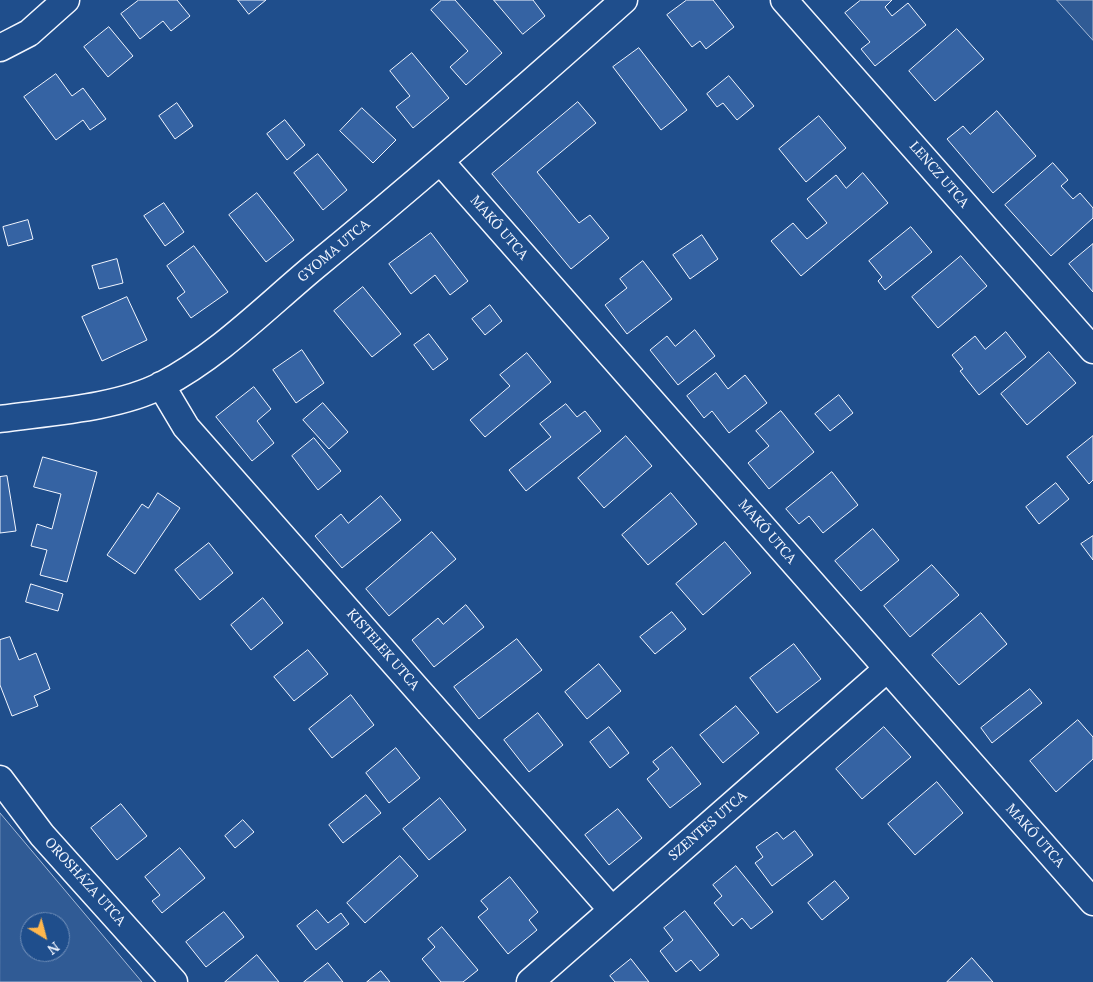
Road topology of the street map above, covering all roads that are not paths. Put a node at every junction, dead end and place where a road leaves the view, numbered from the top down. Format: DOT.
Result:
graph roads {
  1 [pos="66,0"];
  2 [pos="624,0"];
  3 [pos="784,0"];
  4 [pos="0,48"];
  5 [pos="441,162"];
  6 [pos="1093,350"];
  7 [pos="162,385"];
  8 [pos="0,419"];
  9 [pos="887,669"];
  10 [pos="0,779"];
  11 [pos="1093,902"];
  12 [pos="612,910"];
  13 [pos="174,982"];
  14 [pos="530,982"];
  1 -- 4 [label="street"];
  2 -- 5 [label="street, GYOMA UTCA"];
  3 -- 6 [label="street, LENCZ UTCA"];
  5 -- 7 [label="street, GYOMA UTCA"];
  5 -- 9 [label="street, MAKÓ UTCA"];
  7 -- 8 [label="street, GYOMA UTCA"];
  7 -- 12 [label="street, KISTELEK UTCA"];
  9 -- 11 [label="street, MAKÓ UTCA"];
  9 -- 12 [label="street, SZENTES UTCA"];
  10 -- 13 [label="street, OROSHÁZA UTCA"];
  12 -- 14 [label="street, SZENTES UTCA"];
}
